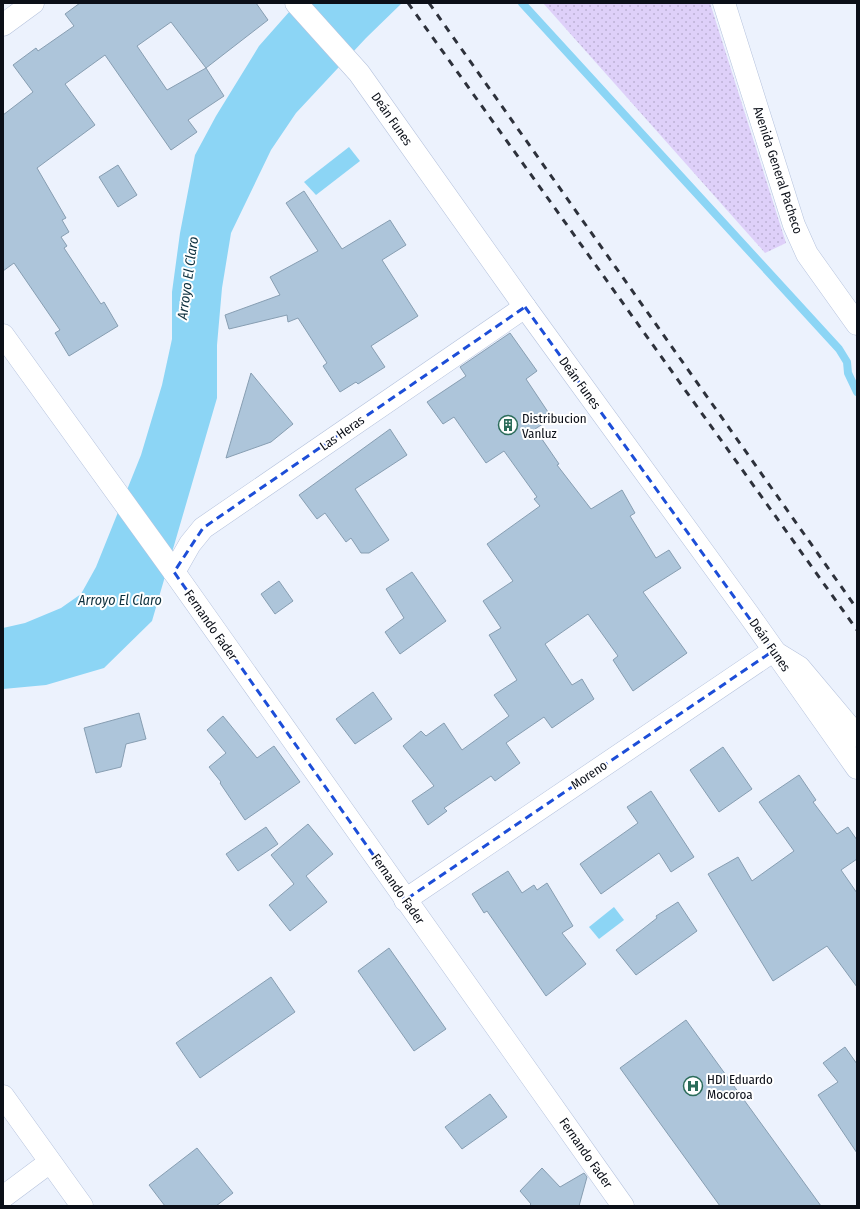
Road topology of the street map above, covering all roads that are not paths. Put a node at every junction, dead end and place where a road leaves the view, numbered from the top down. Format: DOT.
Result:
graph roads {
  1 [pos="33,3"];
  2 [pos="296,3"];
  3 [pos="724,3"];
  4 [pos="3,25"];
  5 [pos="525,307"];
  6 [pos="857,324"];
  7 [pos="3,335"];
  8 [pos="174,572"];
  9 [pos="773,651"];
  10 [pos="857,736"];
  11 [pos="857,768"];
  12 [pos="405,900"];
  13 [pos="3,1096"];
  14 [pos="50,1162"];
  15 [pos="3,1197"];
  16 [pos="82,1206"];
  17 [pos="624,1206"];
  1 -- 4 [label="street"];
  2 -- 5 [label="street, Deán Funes"];
  3 -- 6 [label="street, Avenida General Pacheco"];
  5 -- 8 [label="street, Las Heras"];
  5 -- 9 [label="street, Deán Funes"];
  7 -- 8 [label="street, Fernando Fader"];
  8 -- 12 [label="street, Fernando Fader"];
  9 -- 10 [label="street"];
  9 -- 11 [label="street, Deán Funes"];
  9 -- 12 [label="street, Moreno"];
  12 -- 17 [label="street, Fernando Fader"];
  13 -- 14 [label="street"];
  14 -- 15 [label="street"];
  14 -- 16 [label="street"];
}
